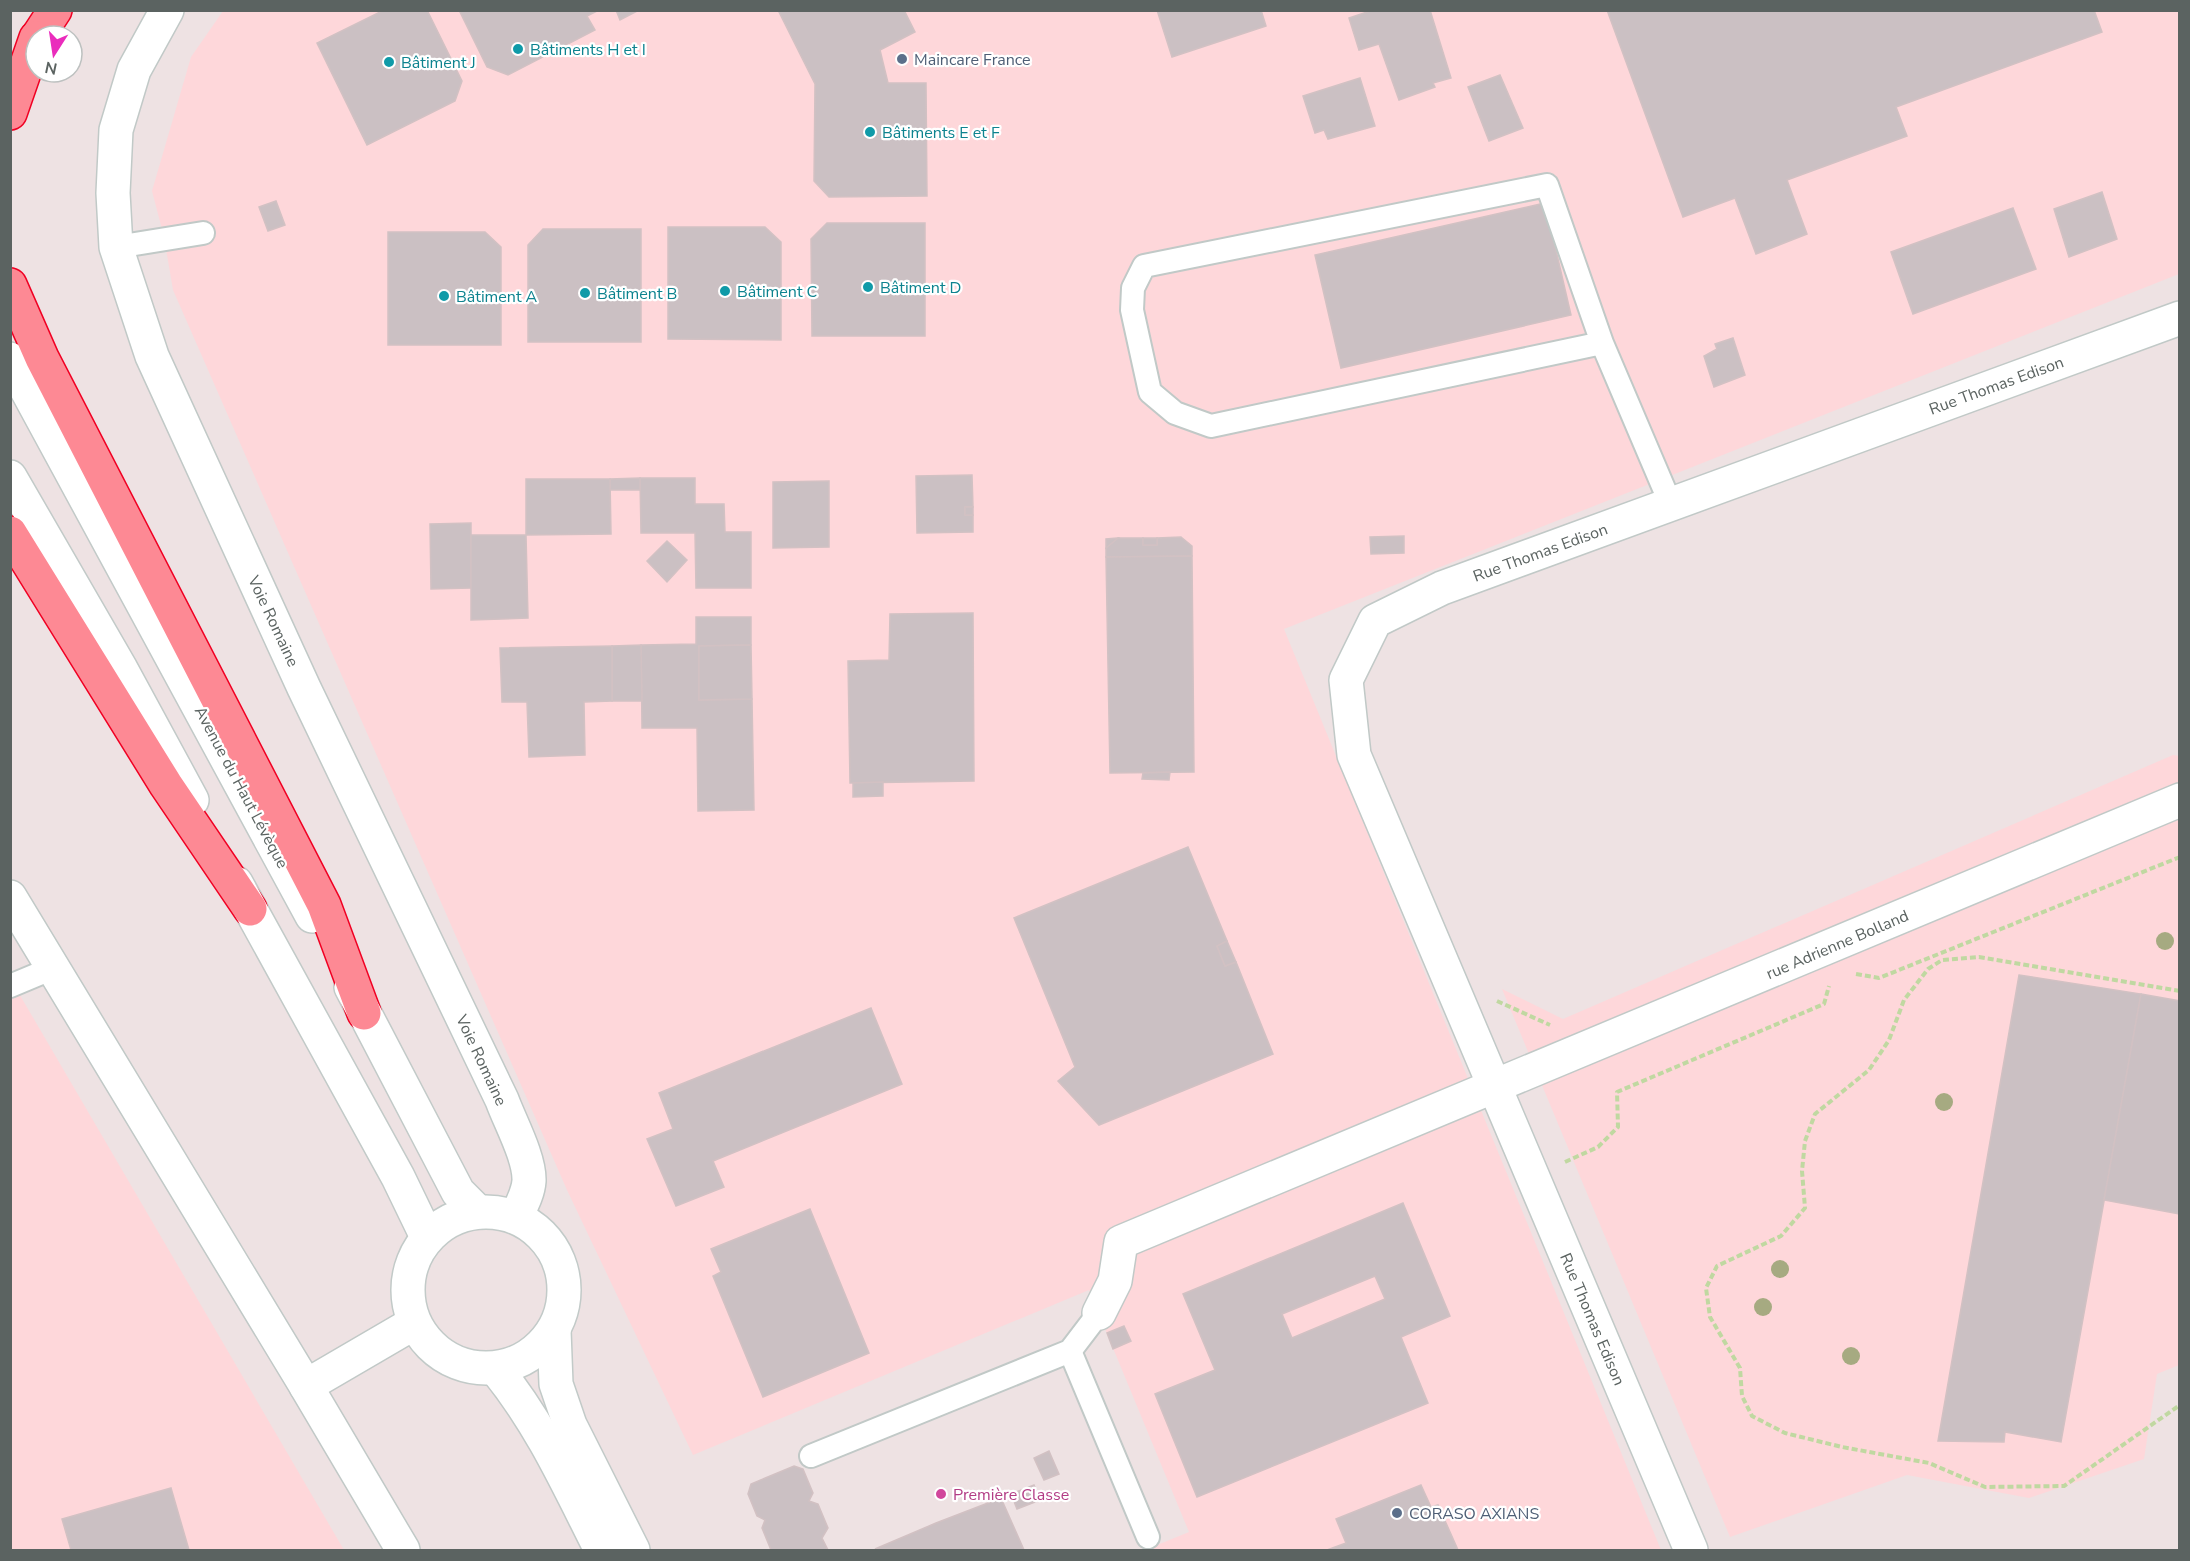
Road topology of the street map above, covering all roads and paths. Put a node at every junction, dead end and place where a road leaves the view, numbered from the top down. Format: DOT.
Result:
graph roads {
  1 [pos="55,10"];
  2 [pos="167,10"];
  3 [pos="46,24"];
  4 [pos="24,74"];
  5 [pos="10,113"];
  6 [pos="203,233"];
  7 [pos="116,247"];
  8 [pos="10,285"];
  9 [pos="2180,318"];
  10 [pos="1602,343"];
  11 [pos="10,359"];
  12 [pos="10,477"];
  13 [pos="1671,505"];
  14 [pos="10,533"];
  15 [pos="2180,800"];
  16 [pos="2180,857"];
  17 [pos="10,897"];
  18 [pos="250,909"];
  19 [pos="53,968"];
  20 [pos="1846,977"];
  21 [pos="1838,980"];
  22 [pos="10,986"];
  23 [pos="2180,991"];
  24 [pos="364,1012"];
  25 [pos="1495,1087"];
  26 [pos="1533,1177"];
  27 [pos="478,1212"];
  28 [pos="516,1217"];
  29 [pos="427,1237"];
  30 [pos="1099,1313"];
  31 [pos="414,1323"];
  32 [pos="554,1330"];
  33 [pos="1070,1351"];
  34 [pos="496,1368"];
  35 [pos="306,1386"];
  36 [pos="2180,1405"];
  37 [pos="811,1456"];
  38 [pos="1148,1537"];
  39 [pos="403,1551"];
  40 [pos="601,1551"];
  41 [pos="633,1551"];
  42 [pos="1691,1551"];
  1 -- 3 [label="highway"];
  2 -- 7 [label="street, Voie Romaine"];
  4 -- 5 [label="highway"];
  6 -- 7 [label="lane"];
  7 -- 28 [label="street, Voie Romaine"];
  8 -- 24 [label="highway"];
  9 -- 13 [label="street, Rue Thomas Edison"];
  10 -- 10 [label="lane"];
  10 -- 13 [label="lane"];
  11 -- 24 [label="street, Avenue du Haut Lévèque"];
  12 -- 18 [label="street"];
  13 -- 25 [label="street, Rue Thomas Edison"];
  14 -- 18 [label="highway"];
  15 -- 25 [label="street, rue Adrienne Bolland"];
  16 -- 20 [label="path"];
  17 -- 19 [label="street"];
  18 -- 29 [label="street"];
  19 -- 22 [label="lane"];
  19 -- 35 [label="street"];
  21 -- 26 [label="path"];
  23 -- 36 [label="path"];
  24 -- 27 [label="street, Avenue du Haut Lévèque"];
  25 -- 26 [label="street, Rue Thomas Edison"];
  25 -- 30 [label="street"];
  26 -- 42 [label="street, Rue Thomas Edison"];
  27 -- 28 [label="street"];
  27 -- 29 [label="street"];
  28 -- 32 [label="street"];
  29 -- 31 [label="street"];
  30 -- 33 [label="lane"];
  31 -- 34 [label="street"];
  31 -- 35 [label="street"];
  32 -- 34 [label="street"];
  32 -- 41 [label="street"];
  33 -- 37 [label="lane"];
  33 -- 38 [label="lane"];
  34 -- 40 [label="street"];
  35 -- 39 [label="street"];
}
